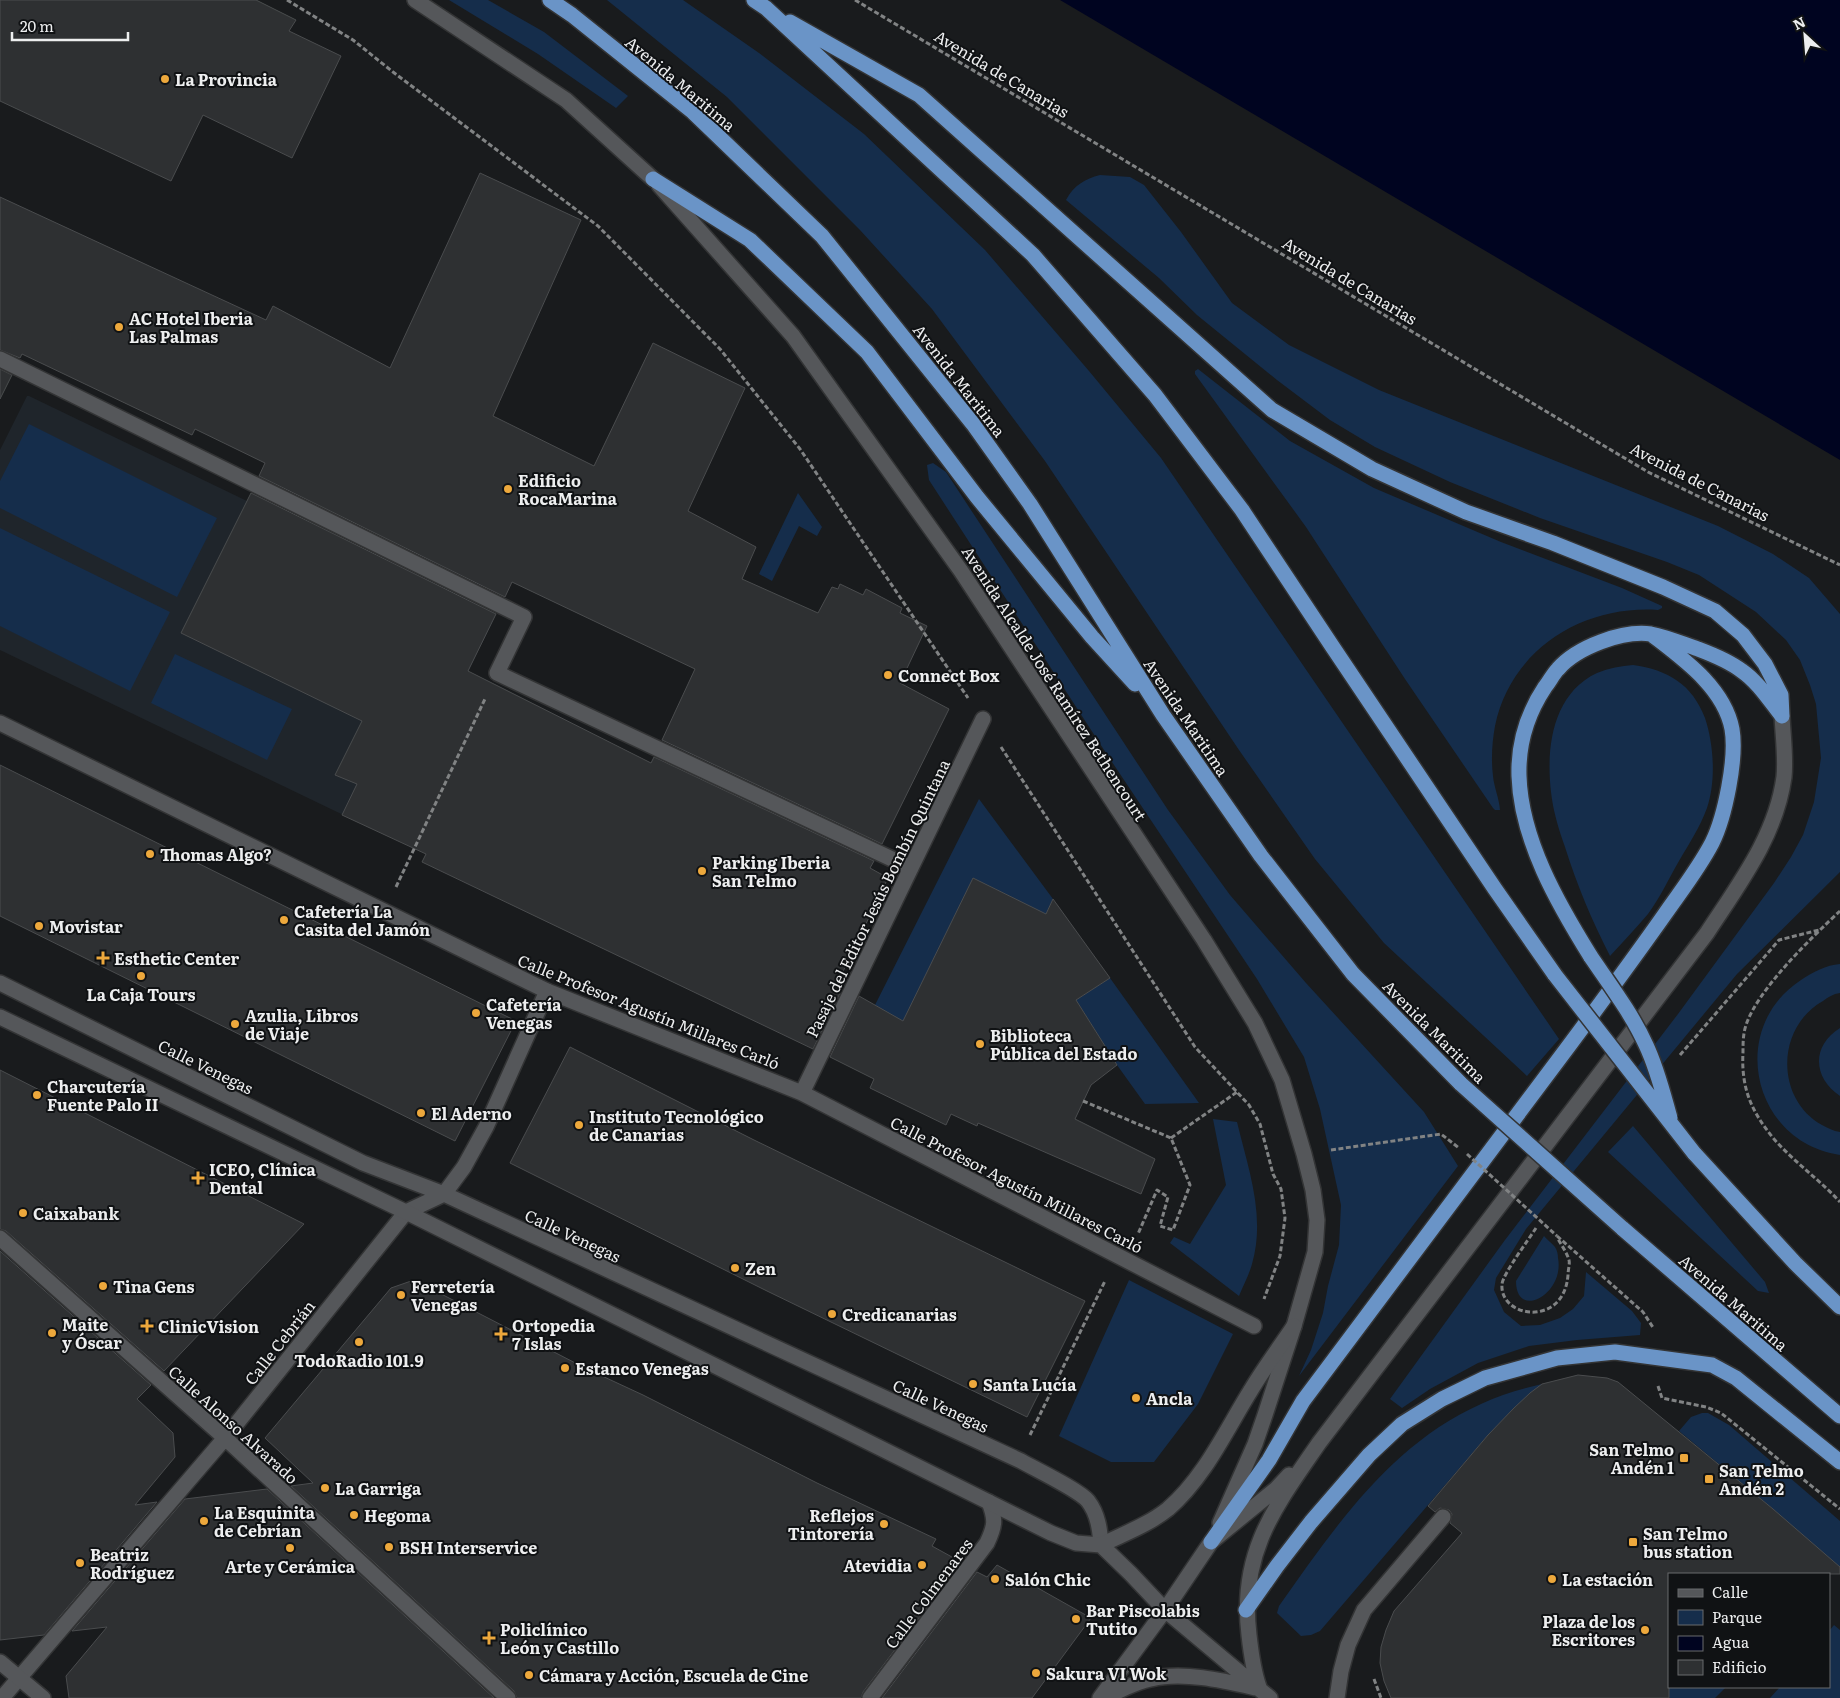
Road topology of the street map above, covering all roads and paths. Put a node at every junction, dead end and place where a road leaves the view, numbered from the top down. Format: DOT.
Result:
graph roads {
  1 [pos="287,0"];
  2 [pos="415,0"];
  3 [pos="550,0"];
  4 [pos="855,0"];
  5 [pos="760,4"];
  6 [pos="653,179"];
  7 [pos="0,359"];
  8 [pos="1840,565"];
  9 [pos="1651,634"];
  10 [pos="497,673"];
  11 [pos="1163,715"];
  12 [pos="1782,716"];
  13 [pos="983,719"];
  14 [pos="0,723"];
  15 [pos="911,868"];
  16 [pos="385,911"];
  17 [pos="1840,911"];
  18 [pos="1820,930"];
  19 [pos="0,983"];
  20 [pos="547,991"];
  21 [pos="0,1016"];
  22 [pos="1680,1055"];
  23 [pos="802,1092"];
  24 [pos="1237,1092"];
  25 [pos="1083,1102"];
  26 [pos="1673,1126"];
  27 [pos="1171,1138"];
  28 [pos="1304,1154"];
  29 [pos="1269,1161"];
  30 [pos="444,1194"];
  31 [pos="1840,1202"];
  32 [pos="406,1212"];
  33 [pos="1536,1228"];
  34 [pos="0,1238"];
  35 [pos="1122,1258"];
  36 [pos="1840,1307"];
  37 [pos="1254,1326"];
  38 [pos="1294,1326"];
  39 [pos="1840,1416"];
  40 [pos="225,1438"];
  41 [pos="1319,1443"];
  42 [pos="1021,1461"];
  43 [pos="1840,1462"];
  44 [pos="989,1502"];
  45 [pos="1442,1517"];
  46 [pos="1211,1542"];
  47 [pos="1101,1546"];
  48 [pos="1165,1610"];
  49 [pos="1246,1610"];
  50 [pos="0,1662"];
  51 [pos="20,1678"];
  52 [pos="1374,1679"];
  53 [pos="1265,1693"];
  54 [pos="2,1698"];
  55 [pos="44,1698"];
  56 [pos="508,1698"];
  57 [pos="870,1698"];
  58 [pos="1100,1698"];
  59 [pos="1104,1698"];
  60 [pos="1338,1698"];
  61 [pos="1381,1698"];
  1 -- 13 [label="path"];
  2 -- 6 [label="street, Avenida Alcalde José Ramírez Bethencourt"];
  3 -- 11 [label="highway, Avenida Maritima"];
  4 -- 8 [label="path, Avenida de Canarias"];
  5 -- 12 [label="highway"];
  5 -- 26 [label="highway, bridge"];
  6 -- 11 [label="highway"];
  6 -- 28 [label="street, Avenida Alcalde José Ramírez Bethencourt"];
  7 -- 10 [label="street"];
  9 -- 12 [label="highway"];
  9 -- 26 [label="highway, bridge"];
  9 -- 46 [label="highway"];
  10 -- 15 [label="street"];
  10 -- 16 [label="path"];
  11 -- 39 [label="highway, Avenida Maritima, bridge"];
  12 -- 41 [label="street"];
  13 -- 15 [label="street, Pasaje del Editor Jesús Bombín Quintana"];
  13 -- 24 [label="path"];
  14 -- 16 [label="street, Calle Profesor Agustín Millares Carló"];
  15 -- 23 [label="street, Pasaje del Editor Jesús Bombín Quintana"];
  16 -- 20 [label="street, Calle Profesor Agustín Millares Carló"];
  17 -- 18 [label="path"];
  18 -- 22 [label="path"];
  18 -- 31 [label="path"];
  19 -- 30 [label="street, Calle Venegas"];
  20 -- 23 [label="street, Calle Profesor Agustín Millares Carló"];
  20 -- 30 [label="street, Calle Cebrián"];
  21 -- 32 [label="street"];
  23 -- 35 [label="street, Calle Profesor Agustín Millares Carló"];
  24 -- 27 [label="path"];
  24 -- 29 [label="path"];
  25 -- 27 [label="path"];
  26 -- 36 [label="highway, bridge"];
  27 -- 35 [label="path"];
  28 -- 29 [label="path"];
  28 -- 33 [label="path, bridge"];
  28 -- 38 [label="street, Avenida Alcalde José Ramírez Bethencourt"];
  29 -- 37 [label="path"];
  30 -- 32 [label="street, Calle Cebrián"];
  30 -- 42 [label="street, Calle Venegas"];
  32 -- 40 [label="street, Calle Cebrián"];
  32 -- 44 [label="street"];
  34 -- 40 [label="street, Calle Alonso Alvarado"];
  35 -- 37 [label="street, Calle Profesor Agustín Millares Carló"];
  35 -- 42 [label="path"];
  38 -- 46 [label="street, Avenida Alcalde José Ramírez Bethencourt"];
  38 -- 47 [label="street"];
  40 -- 51 [label="street, Calle Cebrián"];
  40 -- 56 [label="street, Calle Alonso Alvarado"];
  41 -- 46 [label="street"];
  41 -- 49 [label="street"];
  42 -- 47 [label="street, Calle Venegas"];
  43 -- 49 [label="highway"];
  44 -- 47 [label="street"];
  44 -- 57 [label="street, Calle Colmenares"];
  45 -- 60 [label="street"];
  46 -- 48 [label="street"];
  47 -- 48 [label="street"];
  48 -- 53 [label="street"];
  48 -- 58 [label="street"];
  49 -- 53 [label="street"];
  50 -- 51 [label="street"];
  51 -- 54 [label="street, Calle Cebrián"];
  51 -- 55 [label="street"];
  52 -- 61 [label="path"];
  53 -- 59 [label="street"];
}
